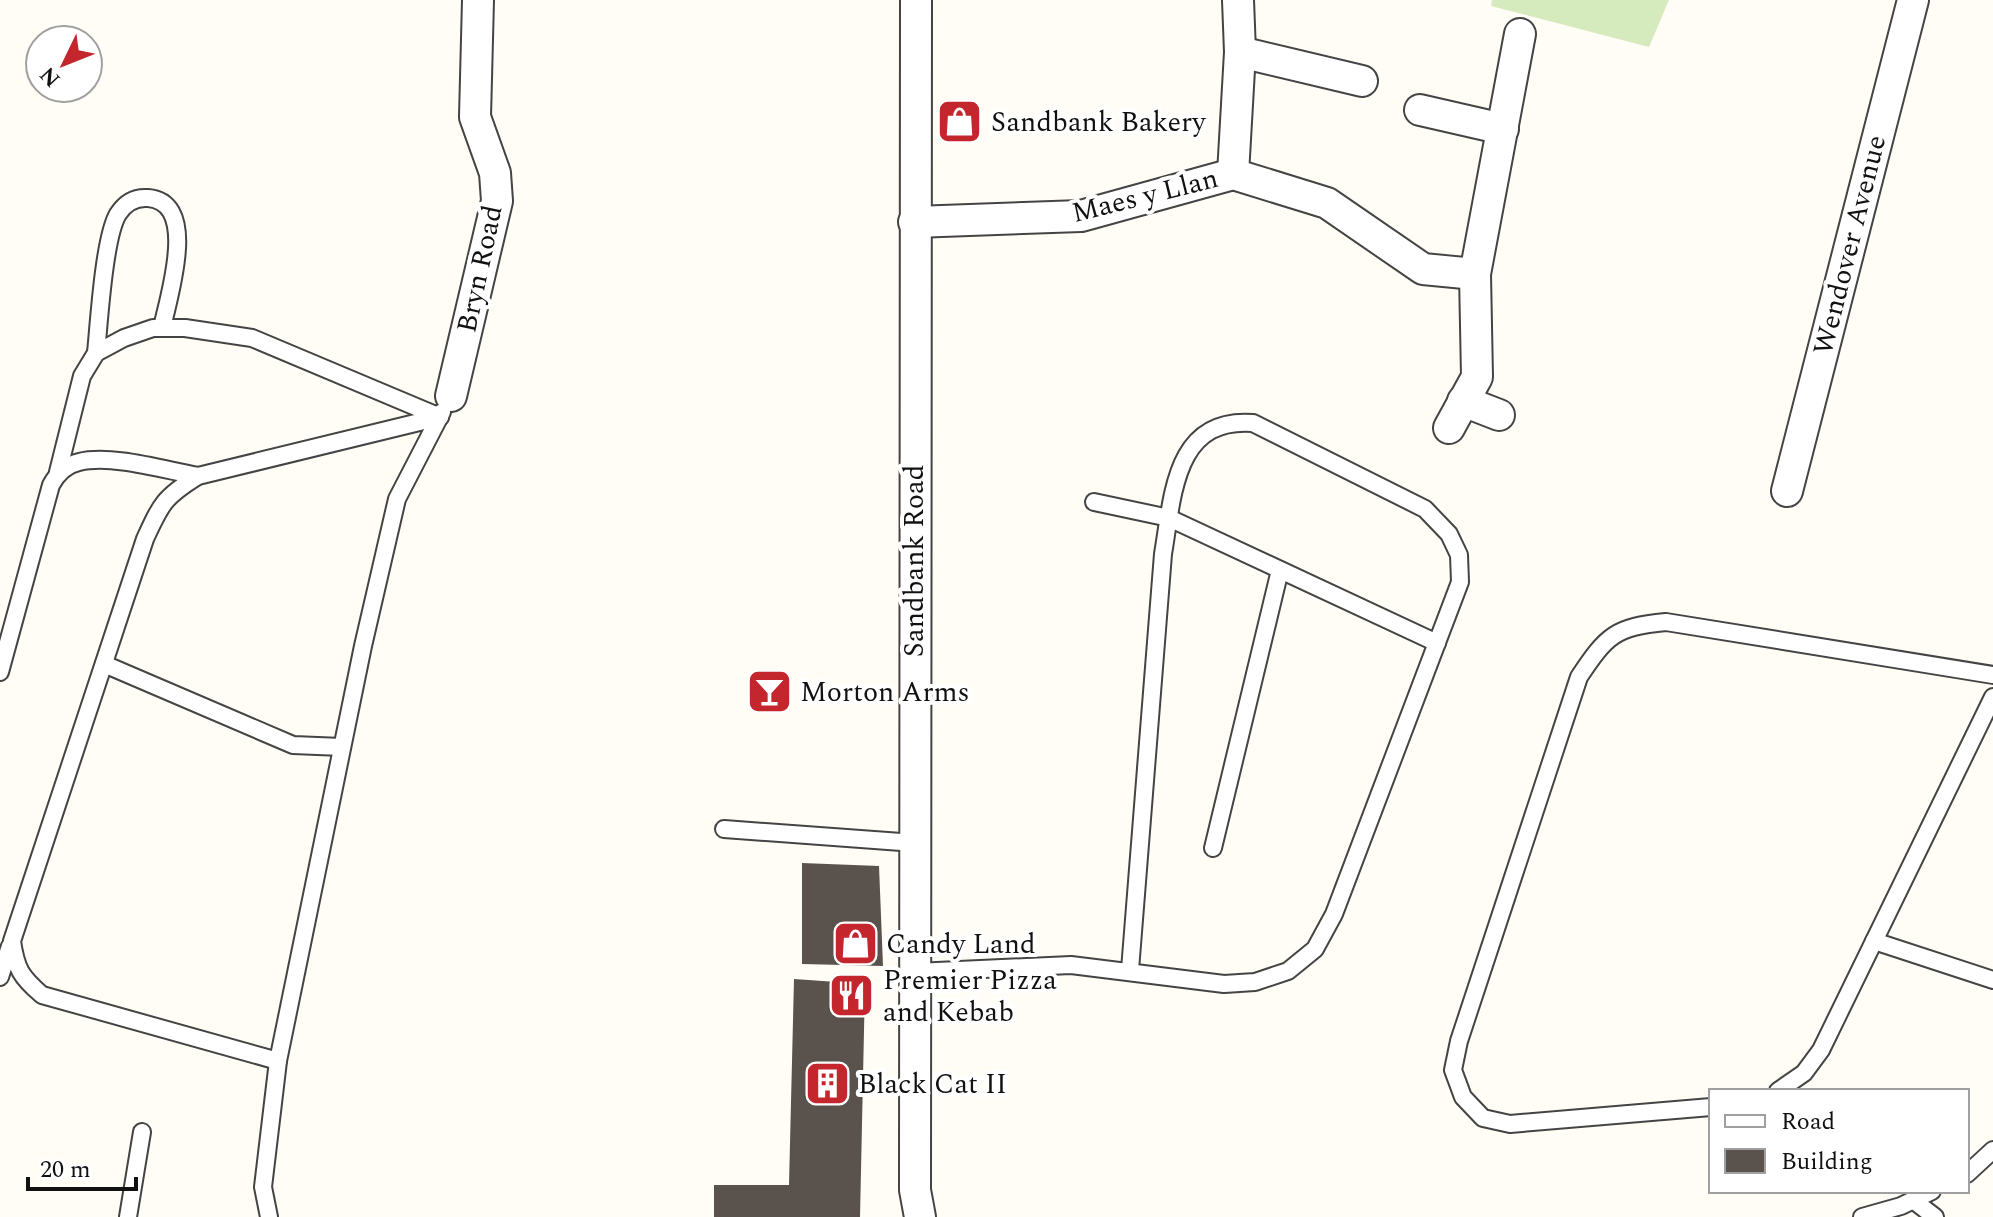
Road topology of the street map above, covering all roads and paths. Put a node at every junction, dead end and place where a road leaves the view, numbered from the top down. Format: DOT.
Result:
graph roads {
  1 [pos="478,0"];
  2 [pos="916,0"];
  3 [pos="1238,0"];
  4 [pos="1913,0"];
  5 [pos="1520,34"];
  6 [pos="1240,52"];
  7 [pos="1362,81"];
  8 [pos="1420,110"];
  9 [pos="1503,129"];
  10 [pos="1233,174"];
  11 [pos="914,222"];
  12 [pos="1475,274"];
  13 [pos="162,328"];
  14 [pos="96,353"];
  15 [pos="1463,401"];
  16 [pos="445,407"];
  17 [pos="1499,415"];
  18 [pos="1449,428"];
  19 [pos="58,472"];
  20 [pos="198,476"];
  21 [pos="1787,491"];
  22 [pos="1094,502"];
  23 [pos="1169,518"];
  24 [pos="1280,570"];
  25 [pos="1437,643"];
  26 [pos="104,664"];
  27 [pos="0,672"];
  28 [pos="1993,675"];
  29 [pos="1993,697"];
  30 [pos="342,747"];
  31 [pos="724,829"];
  32 [pos="915,843"];
  33 [pos="1213,848"];
  34 [pos="12,941"];
  35 [pos="1874,941"];
  36 [pos="1130,970"];
  37 [pos="915,972"];
  38 [pos="0,977"];
  39 [pos="1993,980"];
  40 [pos="278,1061"];
  41 [pos="1781,1089"];
  42 [pos="1709,1107"];
  43 [pos="142,1132"];
  44 [pos="1993,1150"];
  45 [pos="1969,1172"];
  46 [pos="263,1187"];
  47 [pos="1928,1193"];
  48 [pos="1913,1200"];
  49 [pos="128,1217"];
  50 [pos="256,1217"];
  51 [pos="269,1217"];
  52 [pos="920,1217"];
  53 [pos="1862,1217"];
  54 [pos="1935,1217"];
  1 -- 16 [label="street, Bryn Road"];
  2 -- 11 [label="street, Sandbank Road"];
  3 -- 6 [label="street, Maes y Llan"];
  4 -- 21 [label="street, Wendover Avenue"];
  5 -- 9 [label="street"];
  6 -- 7 [label="street"];
  6 -- 10 [label="street, Maes y Llan"];
  8 -- 9 [label="street"];
  9 -- 12 [label="street"];
  10 -- 11 [label="street, Maes y Llan"];
  10 -- 12 [label="street, Maes y Llan"];
  11 -- 32 [label="street, Sandbank Road"];
  12 -- 15 [label="street"];
  13 -- 14 [label="lane"];
  13 -- 14 [label="lane"];
  13 -- 16 [label="lane"];
  14 -- 19 [label="lane"];
  15 -- 17 [label="street"];
  15 -- 18 [label="street"];
  16 -- 20 [label="lane"];
  16 -- 30 [label="lane"];
  19 -- 20 [label="lane"];
  19 -- 27 [label="lane"];
  20 -- 26 [label="lane"];
  22 -- 23 [label="lane"];
  23 -- 24 [label="lane"];
  23 -- 25 [label="lane"];
  23 -- 36 [label="lane"];
  24 -- 25 [label="lane"];
  24 -- 33 [label="lane"];
  25 -- 36 [label="lane"];
  26 -- 30 [label="lane"];
  26 -- 34 [label="lane"];
  28 -- 42 [label="lane"];
  29 -- 35 [label="lane"];
  30 -- 40 [label="lane"];
  31 -- 32 [label="lane"];
  32 -- 37 [label="street, Sandbank Road"];
  34 -- 38 [label="lane"];
  34 -- 40 [label="lane"];
  35 -- 39 [label="lane"];
  35 -- 41 [label="lane"];
  36 -- 37 [label="lane"];
  37 -- 52 [label="street, Sandbank Road"];
  40 -- 46 [label="lane"];
  43 -- 49 [label="lane"];
  44 -- 45 [label="lane"];
  46 -- 50 [label="lane"];
  46 -- 51 [label="lane"];
  47 -- 48 [label="lane"];
  48 -- 53 [label="lane"];
  48 -- 54 [label="lane"];
}
